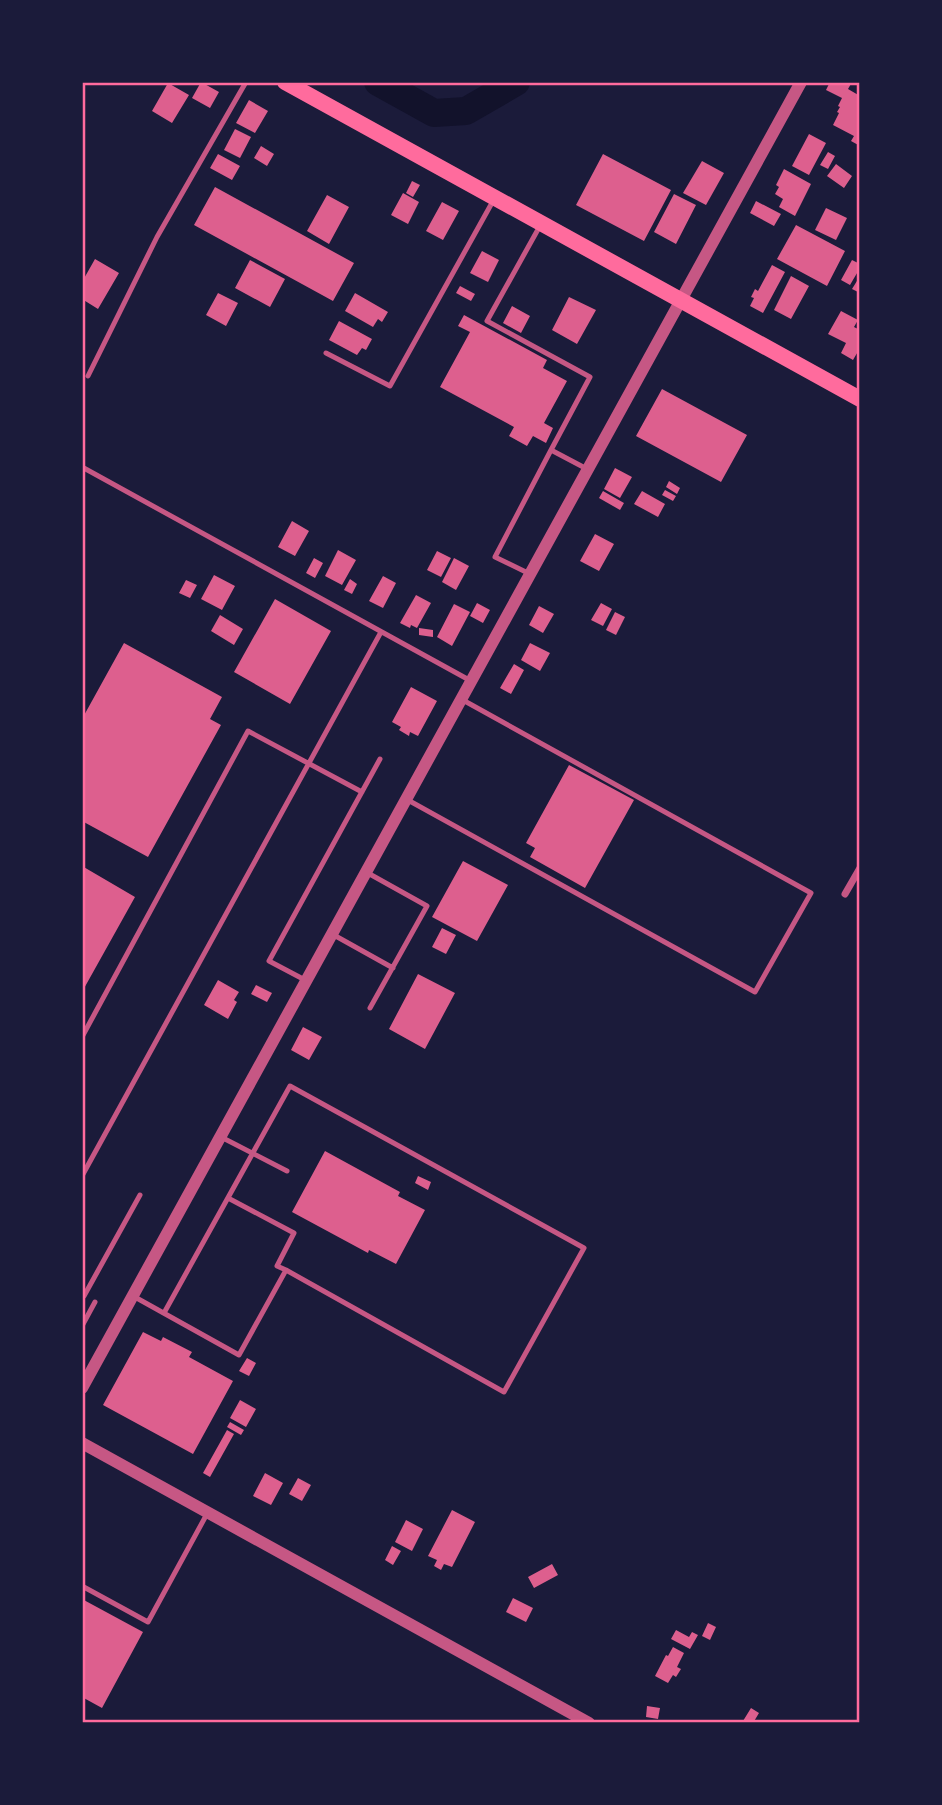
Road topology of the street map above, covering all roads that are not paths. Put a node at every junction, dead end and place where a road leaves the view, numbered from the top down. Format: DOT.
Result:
graph roads {
  1 [pos="246,82"];
  2 [pos="285,82"];
  3 [pos="800,82"];
  4 [pos="495,198"];
  5 [pos="541,224"];
  6 [pos="681,301"];
  7 [pos="326,353"];
  8 [pos="88,376"];
  9 [pos="860,399"];
  10 [pos="551,450"];
  11 [pos="82,467"];
  12 [pos="588,470"];
  13 [pos="530,574"];
  14 [pos="381,632"];
  15 [pos="471,681"];
  16 [pos="461,699"];
  17 [pos="380,759"];
  18 [pos="308,764"];
  19 [pos="362,792"];
  20 [pos="406,799"];
  21 [pos="860,868"];
  22 [pos="366,872"];
  23 [pos="845,894"];
  24 [pos="332,934"];
  25 [pos="393,968"];
  26 [pos="307,981"];
  27 [pos="370,1008"];
  28 [pos="82,1037"];
  29 [pos="220,1137"];
  30 [pos="253,1154"];
  31 [pos="286,1171"];
  32 [pos="82,1176"];
  33 [pos="140,1195"];
  34 [pos="228,1198"];
  35 [pos="286,1270"];
  36 [pos="84,1296"];
  37 [pos="133,1296"];
  38 [pos="95,1302"];
  39 [pos="164,1313"];
  40 [pos="82,1326"];
  41 [pos="82,1388"];
  42 [pos="82,1443"];
  43 [pos="208,1512"];
  44 [pos="82,1586"];
  45 [pos="589,1723"];
  1 -- 8 [label="lane"];
  2 -- 4 [label="highway"];
  3 -- 6 [label="street"];
  4 -- 5 [label="highway"];
  4 -- 7 [label="lane"];
  5 -- 6 [label="highway"];
  5 -- 10 [label="lane"];
  6 -- 9 [label="highway"];
  6 -- 12 [label="street"];
  10 -- 12 [label="lane"];
  10 -- 13 [label="lane"];
  11 -- 14 [label="lane"];
  12 -- 13 [label="street"];
  13 -- 15 [label="street"];
  14 -- 15 [label="lane"];
  14 -- 18 [label="lane"];
  15 -- 16 [label="street"];
  16 -- 20 [label="street"];
  16 -- 20 [label="lane"];
  17 -- 19 [label="lane"];
  18 -- 19 [label="lane"];
  18 -- 28 [label="lane"];
  18 -- 32 [label="lane"];
  19 -- 26 [label="lane"];
  20 -- 22 [label="street"];
  21 -- 23 [label="street"];
  22 -- 24 [label="street"];
  22 -- 25 [label="lane"];
  24 -- 25 [label="lane"];
  24 -- 26 [label="street"];
  25 -- 27 [label="lane"];
  26 -- 29 [label="street"];
  29 -- 30 [label="lane"];
  29 -- 37 [label="street"];
  30 -- 31 [label="lane"];
  30 -- 34 [label="lane"];
  30 -- 35 [label="lane"];
  33 -- 36 [label="lane"];
  34 -- 35 [label="lane"];
  34 -- 39 [label="lane"];
  35 -- 39 [label="lane"];
  37 -- 39 [label="lane"];
  37 -- 41 [label="street"];
  38 -- 40 [label="lane"];
  42 -- 43 [label="street"];
  43 -- 44 [label="lane"];
  43 -- 45 [label="street"];
}
